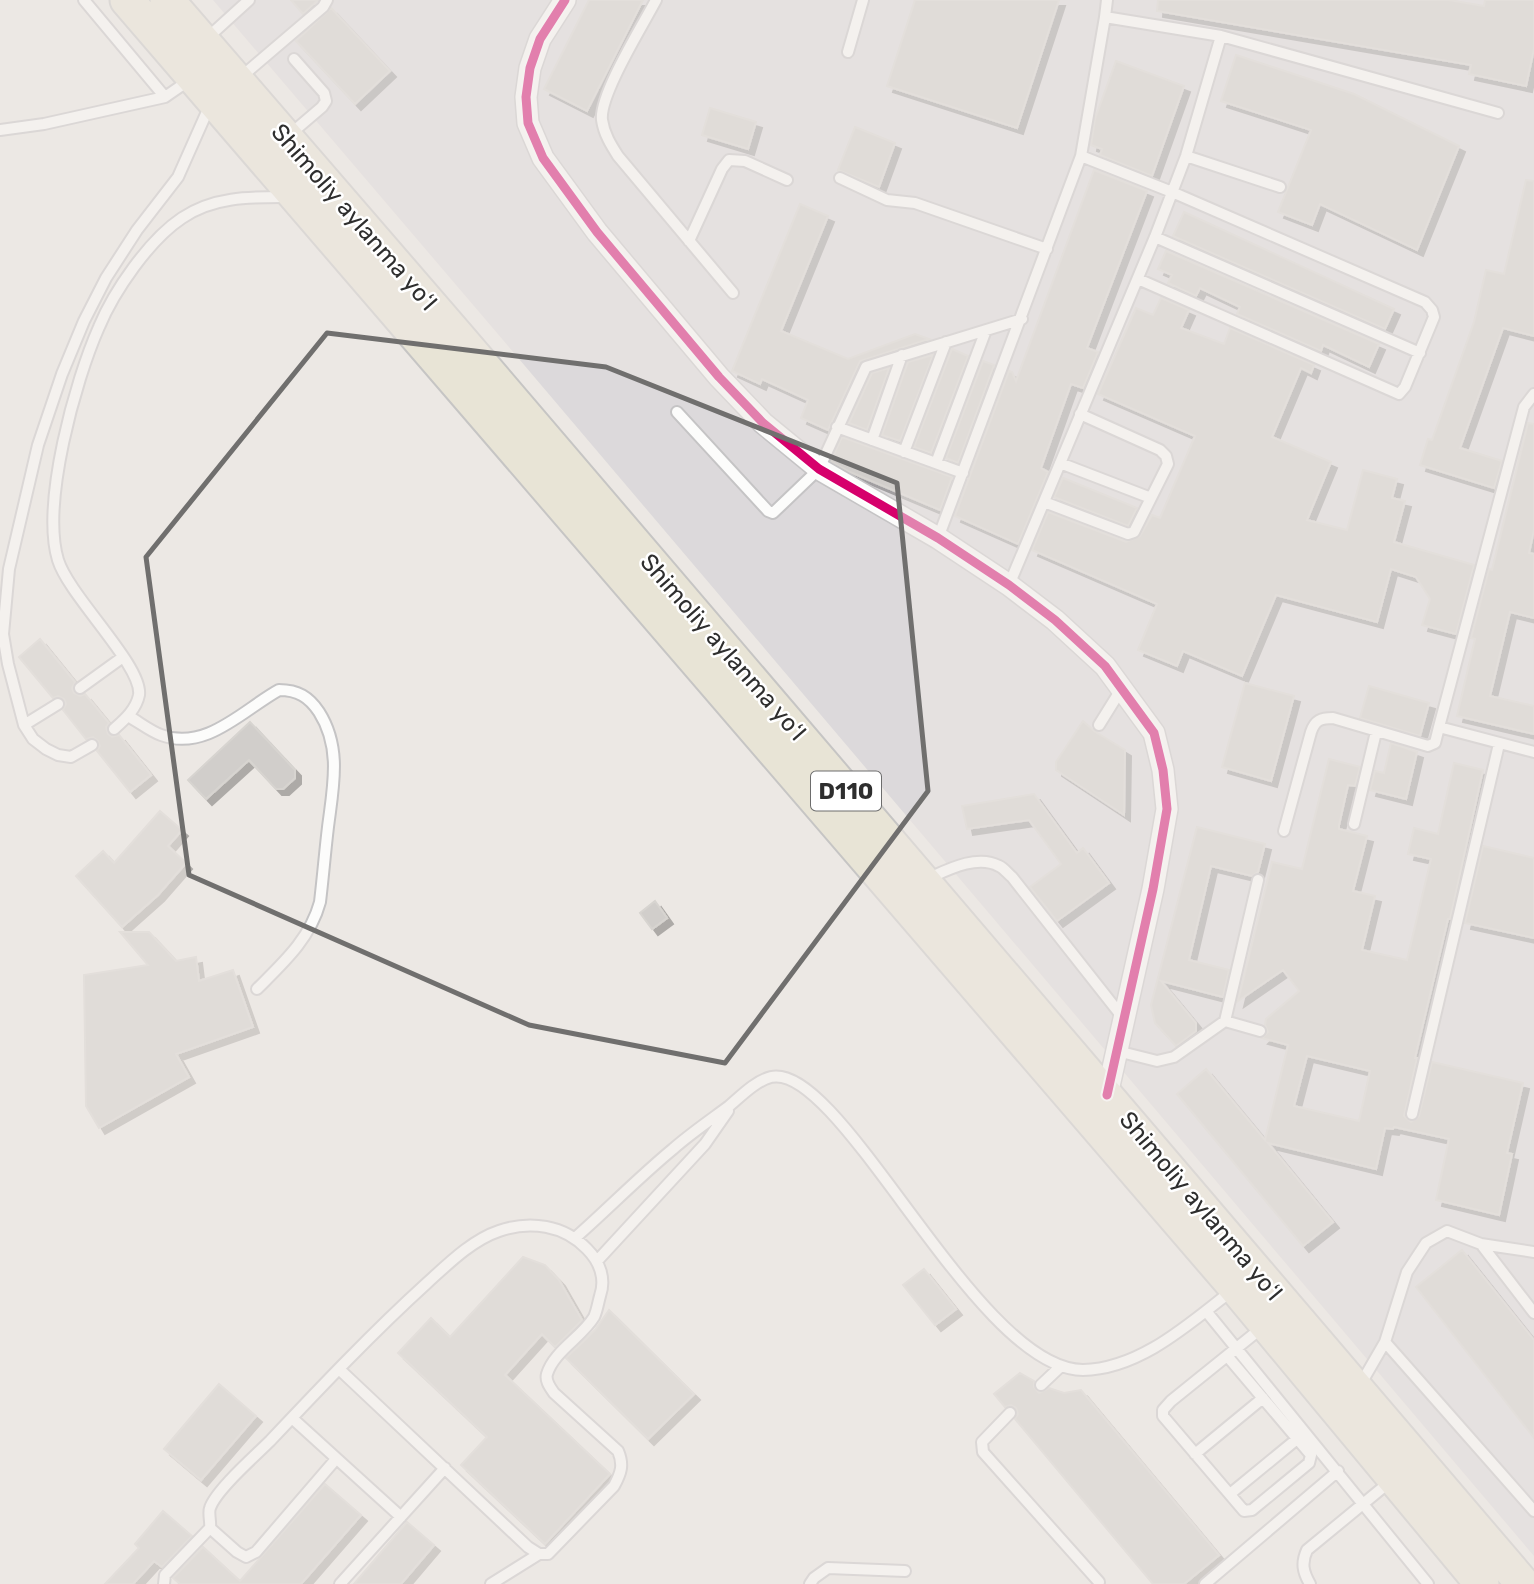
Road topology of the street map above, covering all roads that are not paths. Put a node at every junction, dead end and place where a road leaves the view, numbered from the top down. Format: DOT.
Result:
graph roads {
  1 [pos="84,0"];
  2 [pos="127,0"];
  3 [pos="167,0"];
  4 [pos="249,0"];
  5 [pos="327,0"];
  6 [pos="565,0"];
  7 [pos="656,0"];
  8 [pos="863,0"];
  9 [pos="1107,0"];
  10 [pos="1105,17"];
  11 [pos="1221,36"];
  12 [pos="203,42"];
  13 [pos="848,52"];
  14 [pos="294,59"];
  15 [pos="214,86"];
  16 [pos="165,97"];
  17 [pos="1498,113"];
  18 [pos="0,130"];
  19 [pos="286,137"];
  20 [pos="1081,156"];
  21 [pos="1186,156"];
  22 [pos="840,178"];
  23 [pos="787,180"];
  24 [pos="1280,187"];
  25 [pos="1172,192"];
  26 [pos="299,197"];
  27 [pos="1155,237"];
  28 [pos="689,241"];
  29 [pos="1047,249"];
  30 [pos="1138,279"];
  31 [pos="733,293"];
  32 [pos="1022,319"];
  33 [pos="986,330"];
  34 [pos="946,342"];
  35 [pos="448,348"];
  36 [pos="1420,353"];
  37 [pos="902,355"];
  38 [pos="1534,394"];
  39 [pos="677,412"];
  40 [pos="1080,414"];
  41 [pos="837,428"];
  42 [pos="872,440"];
  43 [pos="904,452"];
  44 [pos="936,463"];
  45 [pos="1060,463"];
  46 [pos="820,470"];
  47 [pos="962,473"];
  48 [pos="1151,498"];
  49 [pos="1044,502"];
  50 [pos="938,538"];
  51 [pos="1009,585"];
  52 [pos="123,657"];
  53 [pos="80,688"];
  54 [pos="1122,688"];
  55 [pos="58,704"];
  56 [pos="128,716"];
  57 [pos="24,725"];
  58 [pos="1099,725"];
  59 [pos="1439,727"];
  60 [pos="114,729"];
  61 [pos="1376,732"];
  62 [pos="1499,744"];
  63 [pos="92,746"];
  64 [pos="1534,752"];
  65 [pos="1354,824"];
  66 [pos="1284,831"];
  67 [pos="923,880"];
  68 [pos="1258,880"];
  69 [pos="257,989"];
  70 [pos="1124,1019"];
  71 [pos="1225,1021"];
  72 [pos="1259,1031"];
  73 [pos="1116,1051"];
  74 [pos="1107,1095"];
  75 [pos="736,1100"];
  76 [pos="1412,1114"];
  77 [pos="575,1238"];
  78 [pos="1481,1244"];
  79 [pos="1534,1252"];
  80 [pos="597,1261"];
  81 [pos="1236,1288"];
  82 [pos="1206,1311"];
  83 [pos="1534,1313"];
  84 [pos="1266,1325"];
  85 [pos="1385,1342"];
  86 [pos="1237,1349"];
  87 [pos="1228,1356"];
  88 [pos="1060,1367"];
  89 [pos="339,1369"];
  90 [pos="1041,1385"];
  91 [pos="1357,1389"];
  92 [pos="1263,1398"];
  93 [pos="1010,1413"];
  94 [pos="292,1418"];
  95 [pos="1297,1439"];
  96 [pos="1195,1454"];
  97 [pos="336,1459"];
  98 [pos="445,1468"];
  99 [pos="1338,1471"];
  100 [pos="1394,1478"];
  101 [pos="1230,1494"];
  102 [pos="1364,1503"];
  103 [pos="1534,1511"];
  104 [pos="401,1517"];
  105 [pos="210,1528"];
  106 [pos="539,1554"];
  107 [pos="905,1571"];
  108 [pos="1099,1582"];
  109 [pos="164,1584"];
  110 [pos="340,1584"];
  111 [pos="491,1584"];
  112 [pos="810,1584"];
  113 [pos="1205,1584"];
  114 [pos="1310,1584"];
  115 [pos="1428,1584"];
  116 [pos="1482,1584"];
  117 [pos="1523,1584"];
  1 -- 16 [label="lane"];
  2 -- 15 [label="main road, Shimoliy aylanma yoʻl / D110"];
  3 -- 12 [label="main road, Shimoliy aylanma yoʻl / D110"];
  4 -- 12 [label="lane"];
  5 -- 15 [label="lane"];
  6 -- 46 [label="street"];
  7 -- 28 [label="lane"];
  8 -- 13 [label="lane"];
  9 -- 10 [label="lane"];
  10 -- 11 [label="lane"];
  10 -- 20 [label="lane"];
  11 -- 17 [label="lane"];
  11 -- 21 [label="lane"];
  12 -- 15 [label="main road, Shimoliy aylanma yoʻl / D110"];
  14 -- 19 [label="lane"];
  15 -- 16 [label="lane"];
  15 -- 19 [label="main road, Shimoliy aylanma yoʻl / D110"];
  15 -- 26 [label="main road, Shimoliy aylanma yoʻl / D110"];
  15 -- 57 [label="lane"];
  16 -- 18 [label="lane"];
  19 -- 35 [label="main road, Shimoliy aylanma yoʻl / D110"];
  20 -- 25 [label="lane"];
  20 -- 29 [label="lane"];
  21 -- 24 [label="lane"];
  21 -- 25 [label="lane"];
  22 -- 29 [label="lane"];
  23 -- 28 [label="lane"];
  25 -- 27 [label="lane"];
  25 -- 36 [label="lane"];
  26 -- 35 [label="main road, Shimoliy aylanma yoʻl / D110"];
  26 -- 52 [label="lane"];
  27 -- 30 [label="lane"];
  27 -- 36 [label="lane"];
  28 -- 31 [label="lane"];
  29 -- 32 [label="lane"];
  30 -- 36 [label="lane"];
  30 -- 40 [label="lane"];
  32 -- 33 [label="lane"];
  32 -- 47 [label="lane"];
  33 -- 34 [label="lane"];
  33 -- 44 [label="lane"];
  34 -- 37 [label="lane"];
  34 -- 43 [label="lane"];
  35 -- 67 [label="main road, Shimoliy aylanma yoʻl / D110"];
  35 -- 81 [label="main road, Shimoliy aylanma yoʻl / D110"];
  37 -- 41 [label="lane"];
  37 -- 42 [label="lane"];
  38 -- 59 [label="lane"];
  39 -- 46 [label="lane"];
  40 -- 45 [label="lane"];
  40 -- 48 [label="lane"];
  41 -- 42 [label="lane"];
  41 -- 46 [label="lane"];
  42 -- 43 [label="lane"];
  43 -- 44 [label="lane"];
  44 -- 47 [label="lane"];
  45 -- 48 [label="lane"];
  45 -- 49 [label="lane"];
  46 -- 50 [label="street"];
  47 -- 50 [label="lane"];
  48 -- 49 [label="lane"];
  49 -- 51 [label="lane"];
  50 -- 51 [label="street"];
  51 -- 54 [label="street"];
  52 -- 53 [label="lane"];
  52 -- 56 [label="lane"];
  54 -- 58 [label="lane"];
  54 -- 70 [label="street"];
  55 -- 57 [label="lane"];
  56 -- 60 [label="lane"];
  56 -- 69 [label="lane"];
  57 -- 63 [label="lane"];
  59 -- 61 [label="lane"];
  59 -- 62 [label="lane"];
  61 -- 65 [label="lane"];
  61 -- 66 [label="lane"];
  62 -- 64 [label="lane"];
  62 -- 76 [label="lane"];
  67 -- 70 [label="lane"];
  67 -- 74 [label="main road, Shimoliy aylanma yoʻl / D110"];
  68 -- 71 [label="lane"];
  70 -- 73 [label="street"];
  71 -- 72 [label="lane"];
  71 -- 73 [label="lane"];
  73 -- 74 [label="street"];
  74 -- 91 [label="main road, Shimoliy aylanma yoʻl / D110"];
  75 -- 77 [label="lane"];
  75 -- 80 [label="lane"];
  75 -- 88 [label="lane"];
  77 -- 80 [label="lane"];
  77 -- 89 [label="lane"];
  78 -- 79 [label="lane"];
  78 -- 83 [label="lane"];
  78 -- 85 [label="lane"];
  80 -- 106 [label="lane"];
  81 -- 82 [label="lane"];
  81 -- 84 [label="main road, Shimoliy aylanma yoʻl / D110"];
  82 -- 86 [label="lane"];
  82 -- 88 [label="lane"];
  84 -- 86 [label="lane"];
  84 -- 100 [label="main road, Shimoliy aylanma yoʻl / D110"];
  85 -- 91 [label="lane"];
  85 -- 103 [label="lane"];
  86 -- 87 [label="lane"];
  86 -- 99 [label="lane"];
  87 -- 92 [label="lane"];
  87 -- 96 [label="lane"];
  88 -- 90 [label="lane"];
  89 -- 94 [label="lane"];
  89 -- 98 [label="lane"];
  91 -- 117 [label="main road, Shimoliy aylanma yoʻl / D110"];
  92 -- 95 [label="lane"];
  92 -- 96 [label="lane"];
  93 -- 108 [label="lane"];
  94 -- 97 [label="lane"];
  94 -- 105 [label="lane"];
  95 -- 101 [label="lane"];
  95 -- 101 [label="lane"];
  96 -- 101 [label="lane"];
  97 -- 104 [label="lane"];
  97 -- 105 [label="lane"];
  98 -- 104 [label="lane"];
  98 -- 106 [label="lane"];
  99 -- 102 [label="lane"];
  99 -- 113 [label="lane"];
  100 -- 102 [label="lane"];
  100 -- 116 [label="main road, Shimoliy aylanma yoʻl / D110"];
  102 -- 114 [label="lane"];
  102 -- 115 [label="lane"];
  104 -- 110 [label="lane"];
  105 -- 109 [label="lane"];
  106 -- 111 [label="lane"];
  107 -- 112 [label="lane"];
}
